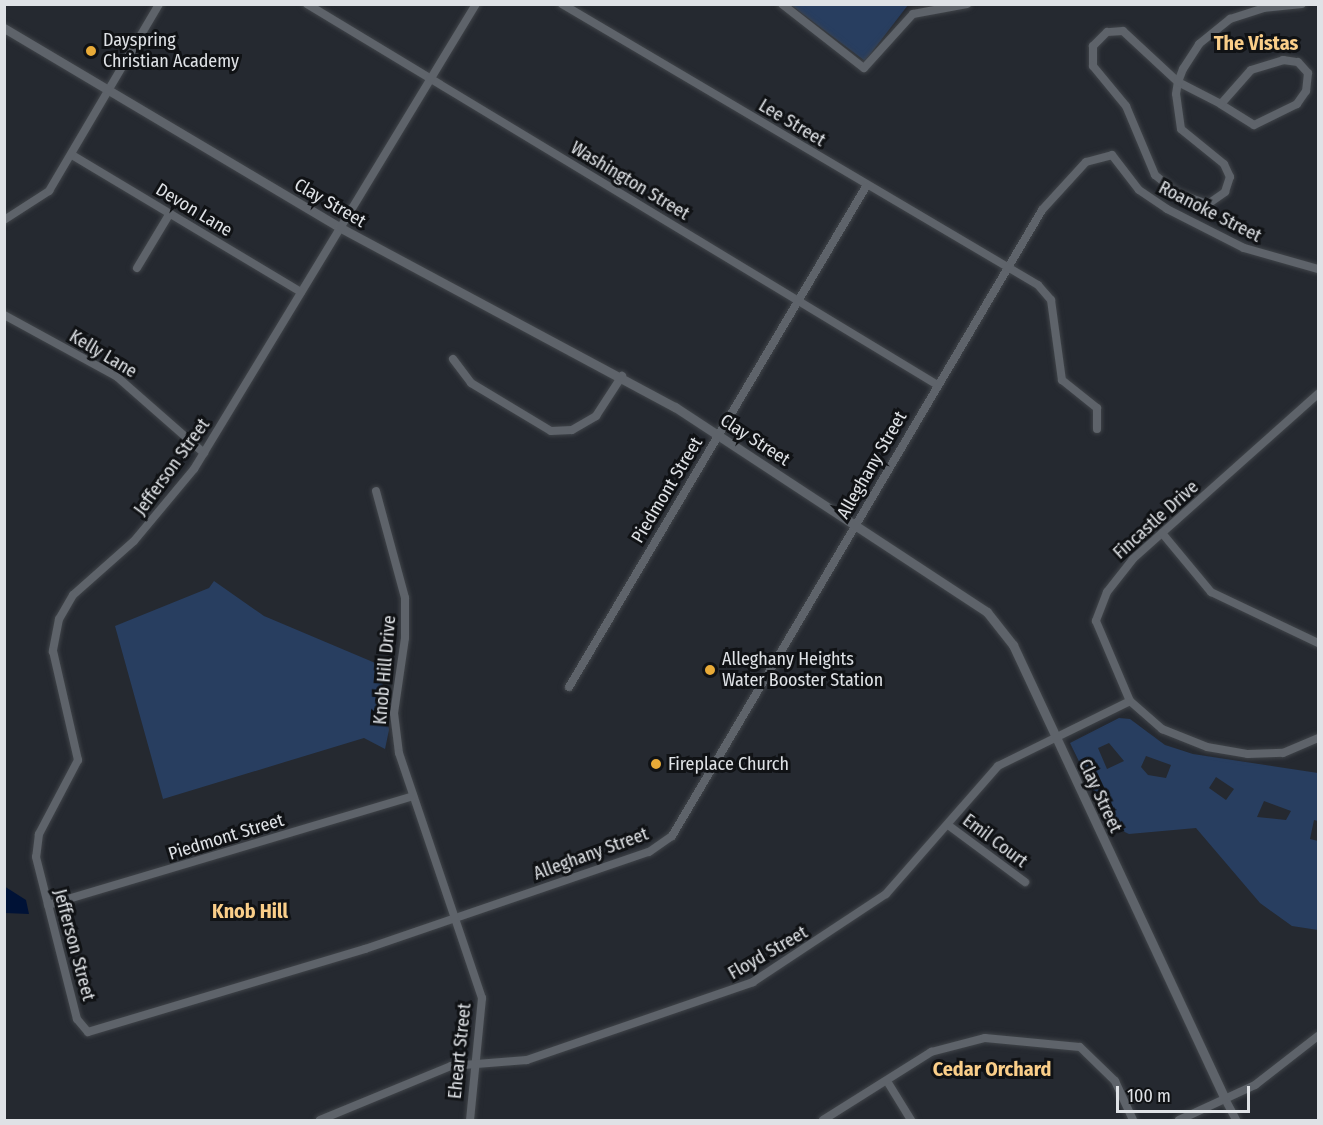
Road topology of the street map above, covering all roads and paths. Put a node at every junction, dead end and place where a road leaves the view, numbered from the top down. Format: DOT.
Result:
graph roads {
  1 [pos="159,4"];
  2 [pos="308,4"];
  3 [pos="476,4"];
  4 [pos="562,4"];
  5 [pos="782,4"];
  6 [pos="967,4"];
  7 [pos="1302,4"];
  8 [pos="1254,7"];
  9 [pos="4,28"];
  10 [pos="431,79"];
  11 [pos="1178,82"];
  12 [pos="109,88"];
  13 [pos="1221,104"];
  14 [pos="1107,154"];
  15 [pos="72,155"];
  16 [pos="867,185"];
  17 [pos="170,213"];
  18 [pos="4,220"];
  19 [pos="339,227"];
  20 [pos="1008,266"];
  21 [pos="137,268"];
  22 [pos="1318,269"];
  23 [pos="301,292"];
  24 [pos="797,300"];
  25 [pos="4,315"];
  26 [pos="453,359"];
  27 [pos="622,376"];
  28 [pos="936,384"];
  29 [pos="1318,394"];
  30 [pos="1097,429"];
  31 [pos="717,436"];
  32 [pos="204,453"];
  33 [pos="376,491"];
  34 [pos="855,523"];
  35 [pos="1162,533"];
  36 [pos="1318,643"];
  37 [pos="568,687"];
  38 [pos="1130,701"];
  39 [pos="1054,738"];
  40 [pos="1318,738"];
  41 [pos="413,796"];
  42 [pos="948,825"];
  43 [pos="1024,882"];
  44 [pos="48,905"];
  45 [pos="456,918"];
  46 [pos="85,1030"];
  47 [pos="1318,1036"];
  48 [pos="477,1064"];
  49 [pos="887,1081"];
  50 [pos="1225,1099"];
  51 [pos="320,1120"];
  52 [pos="470,1120"];
  53 [pos="823,1120"];
  54 [pos="911,1120"];
  55 [pos="1133,1120"];
  56 [pos="1179,1120"];
  57 [pos="1236,1120"];
  1 -- 12 [label="street"];
  2 -- 10 [label="street, Washington Street"];
  3 -- 10 [label="street, Jefferson Street"];
  4 -- 16 [label="street, Lee Street"];
  5 -- 6 [label="street"];
  7 -- 8 [label="street"];
  8 -- 11 [label="street"];
  9 -- 12 [label="street, Clay Street"];
  10 -- 19 [label="street, Jefferson Street"];
  10 -- 24 [label="street, Washington Street"];
  11 -- 11 [label="street"];
  11 -- 13 [label="street"];
  12 -- 15 [label="street"];
  12 -- 19 [label="street, Clay Street"];
  13 -- 13 [label="street"];
  14 -- 20 [label="street, Alleghany Street"];
  14 -- 22 [label="street, Roanoke Street"];
  15 -- 17 [label="street, Devon Lane"];
  15 -- 18 [label="street"];
  16 -- 20 [label="street, Lee Street"];
  16 -- 24 [label="street, Piedmont Street"];
  17 -- 21 [label="street"];
  17 -- 23 [label="street, Devon Lane"];
  19 -- 23 [label="street, Jefferson Street"];
  19 -- 27 [label="street, Clay Street"];
  20 -- 28 [label="street, Alleghany Street"];
  20 -- 30 [label="street, Lee Street"];
  23 -- 32 [label="street, Jefferson Street"];
  24 -- 28 [label="street, Washington Street"];
  24 -- 31 [label="street, Piedmont Street"];
  25 -- 32 [label="street, Kelly Lane"];
  26 -- 27 [label="street"];
  27 -- 31 [label="street, Clay Street"];
  28 -- 34 [label="street, Alleghany Street"];
  29 -- 35 [label="street, Fincastle Drive"];
  31 -- 34 [label="street, Clay Street"];
  31 -- 37 [label="street, Piedmont Street"];
  32 -- 44 [label="street, Jefferson Street"];
  33 -- 41 [label="street, Knob Hill Drive"];
  34 -- 39 [label="street, Clay Street"];
  34 -- 45 [label="street, Alleghany Street"];
  35 -- 36 [label="street"];
  35 -- 38 [label="street, Fincastle Drive"];
  38 -- 39 [label="street, Floyd Street"];
  38 -- 40 [label="street"];
  39 -- 42 [label="street, Floyd Street"];
  39 -- 50 [label="street, Clay Street"];
  41 -- 44 [label="street, Piedmont Street"];
  41 -- 45 [label="street, Knob Hill Drive"];
  42 -- 43 [label="street, Emil Court"];
  42 -- 48 [label="street, Floyd Street"];
  44 -- 46 [label="street, Jefferson Street"];
  45 -- 46 [label="street, Alleghany Street"];
  45 -- 48 [label="street, Eheart Street"];
  47 -- 50 [label="street"];
  48 -- 51 [label="street, Floyd Street"];
  48 -- 52 [label="street, Eheart Street"];
  49 -- 53 [label="street"];
  49 -- 54 [label="street"];
  49 -- 55 [label="street"];
  50 -- 56 [label="street"];
  50 -- 57 [label="street, Clay Street"];
}
